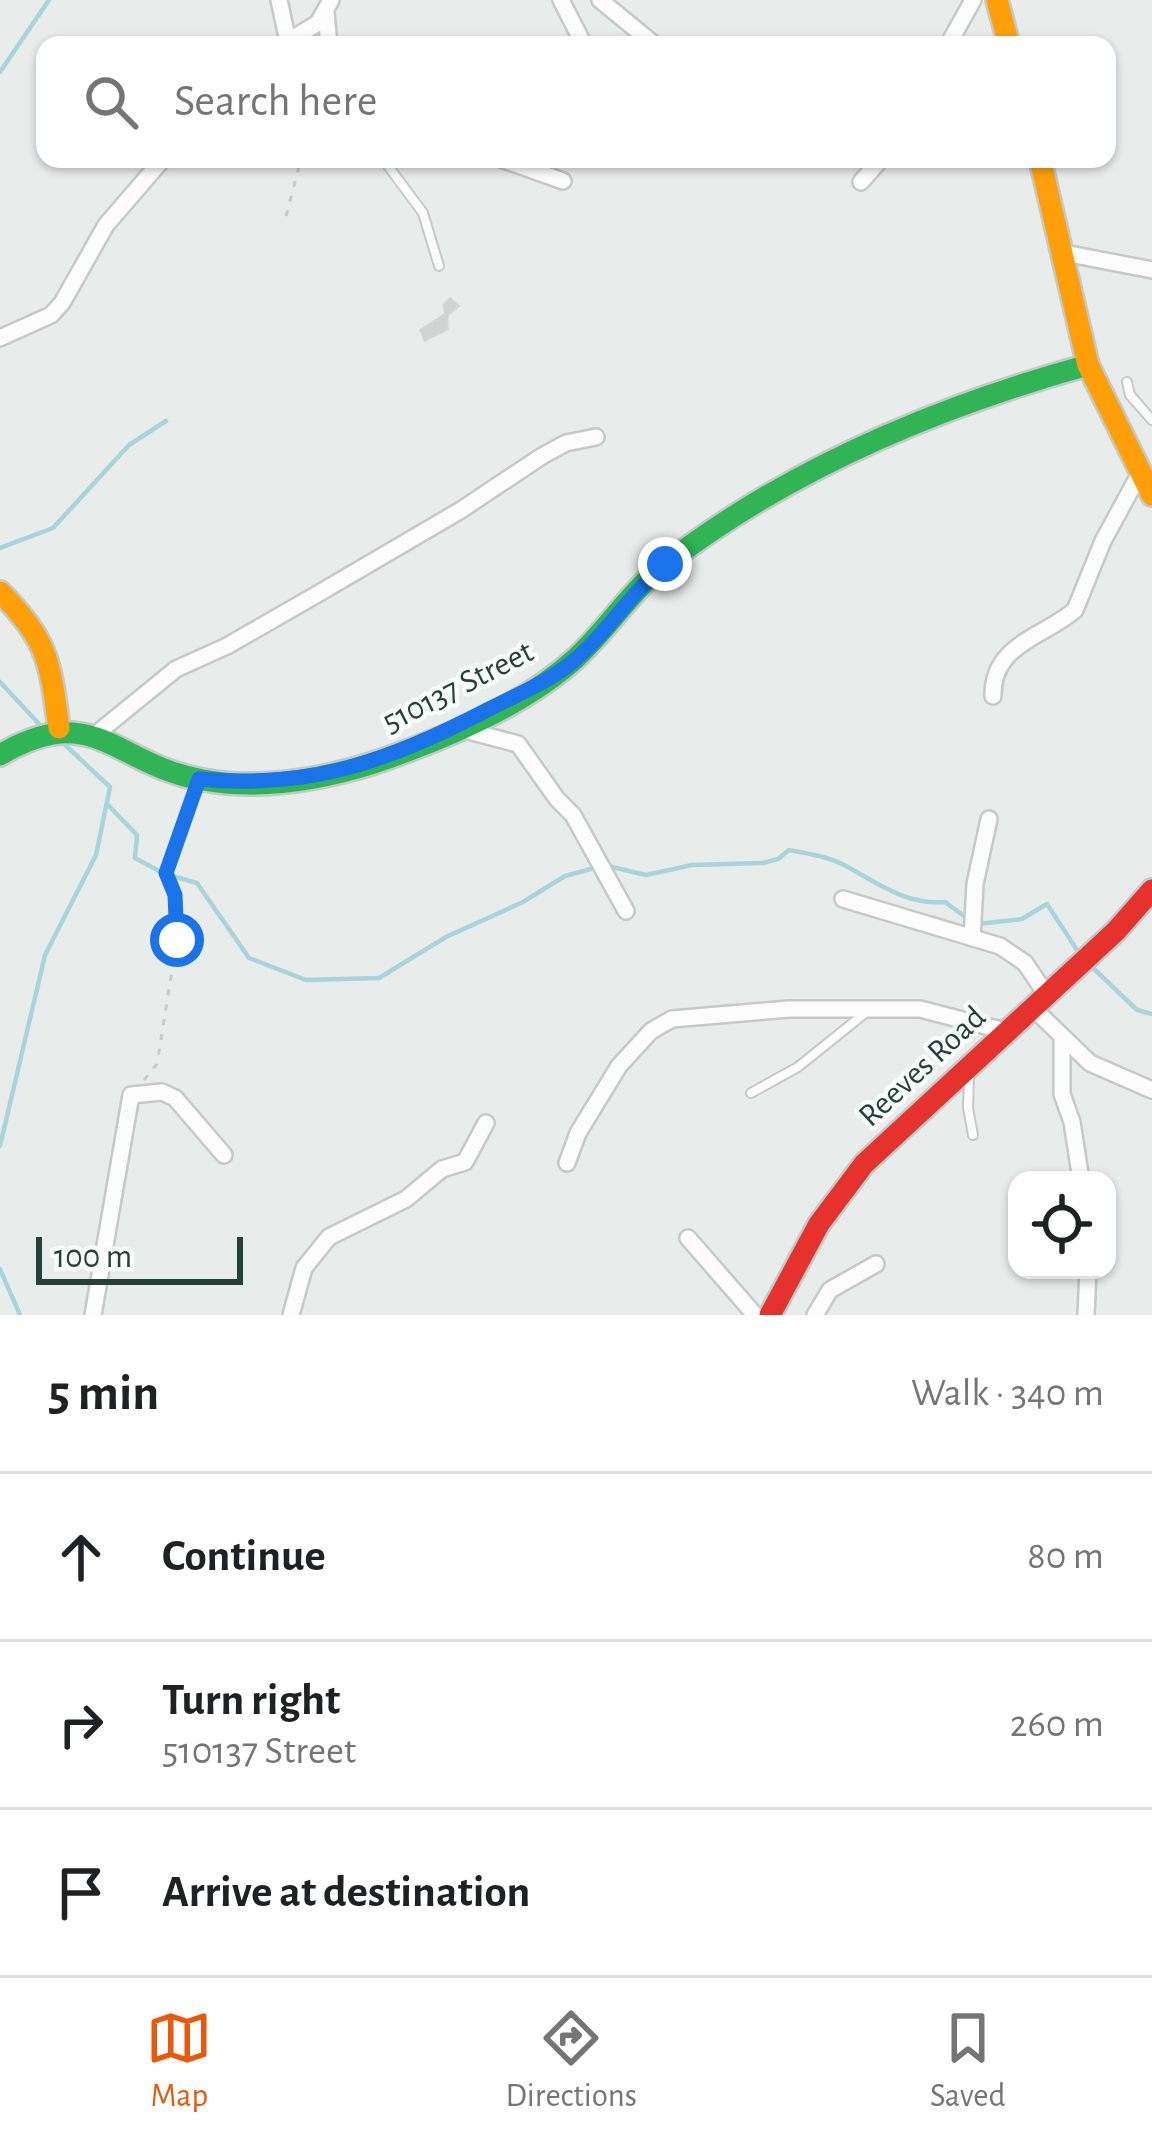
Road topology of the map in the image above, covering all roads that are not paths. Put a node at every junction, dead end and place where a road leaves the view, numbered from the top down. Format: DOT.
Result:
graph roads {
  1 [pos="279,0"];
  2 [pos="561,0"];
  3 [pos="600,0"];
  4 [pos="973,0"];
  5 [pos="997,0"];
  6 [pos="329,7"];
  7 [pos="284,36"];
  8 [pos="294,36"];
  9 [pos="579,36"];
  10 [pos="644,36"];
  11 [pos="953,36"];
  12 [pos="1007,36"];
  13 [pos="155,168"];
  14 [pos="390,168"];
  15 [pos="526,168"];
  16 [pos="873,168"];
  17 [pos="1042,168"];
  18 [pos="563,181"];
  19 [pos="861,182"];
  20 [pos="1059,252"];
  21 [pos="439,266"];
  22 [pos="1152,270"];
  23 [pos="0,338"];
  24 [pos="1088,364"];
  25 [pos="1127,382"];
  26 [pos="1152,420"];
  27 [pos="596,437"];
  28 [pos="1140,472"];
  29 [pos="1152,495"];
  30 [pos="0,592"];
  31 [pos="993,696"];
  32 [pos="59,728"];
  33 [pos="454,728"];
  34 [pos="95,735"];
  35 [pos="0,755"];
  36 [pos="989,818"];
  37 [pos="1152,890"];
  38 [pos="843,899"];
  39 [pos="626,911"];
  40 [pos="972,938"];
  41 [pos="1039,1000"];
  42 [pos="870,1009"];
  43 [pos="1005,1031"];
  44 [pos="1062,1038"];
  45 [pos="970,1063"];
  46 [pos="1152,1090"];
  47 [pos="751,1093"];
  48 [pos="486,1123"];
  49 [pos="973,1135"];
  50 [pos="224,1155"];
  51 [pos="567,1163"];
  52 [pos="1080,1171"];
  53 [pos="688,1238"];
  54 [pos="876,1264"];
  55 [pos="1088,1279"];
  56 [pos="93,1315"];
  57 [pos="291,1315"];
  58 [pos="755,1315"];
  59 [pos="770,1315"];
  60 [pos="815,1315"];
  61 [pos="1086,1315"];
  1 -- 7 [label="street"];
  2 -- 9 [label="street"];
  3 -- 10 [label="street"];
  4 -- 11 [label="street"];
  5 -- 12 [label="street"];
  6 -- 8 [label="street"];
  13 -- 23 [label="street"];
  14 -- 21 [label="lane"];
  15 -- 18 [label="street"];
  16 -- 19 [label="street"];
  17 -- 20 [label="street"];
  20 -- 22 [label="street"];
  20 -- 24 [label="street"];
  24 -- 28 [label="street"];
  24 -- 33 [label="street, 510137 Street"];
  25 -- 26 [label="lane"];
  27 -- 34 [label="street"];
  28 -- 29 [label="street"];
  28 -- 31 [label="street"];
  30 -- 32 [label="street"];
  32 -- 34 [label="street, 510137 Street"];
  32 -- 35 [label="street"];
  33 -- 34 [label="street, 510137 Street"];
  33 -- 39 [label="street"];
  36 -- 40 [label="street"];
  37 -- 41 [label="street, Reeves Road"];
  38 -- 40 [label="street"];
  40 -- 41 [label="street"];
  41 -- 43 [label="street, Reeves Road"];
  41 -- 44 [label="street"];
  42 -- 43 [label="street"];
  42 -- 47 [label="lane"];
  42 -- 51 [label="street"];
  43 -- 45 [label="street, Reeves Road"];
  44 -- 46 [label="street"];
  44 -- 52 [label="street"];
  45 -- 49 [label="lane"];
  45 -- 59 [label="street, Reeves Road"];
  48 -- 57 [label="street"];
  50 -- 56 [label="street"];
  53 -- 58 [label="street"];
  54 -- 60 [label="street"];
  55 -- 61 [label="street"];
}
